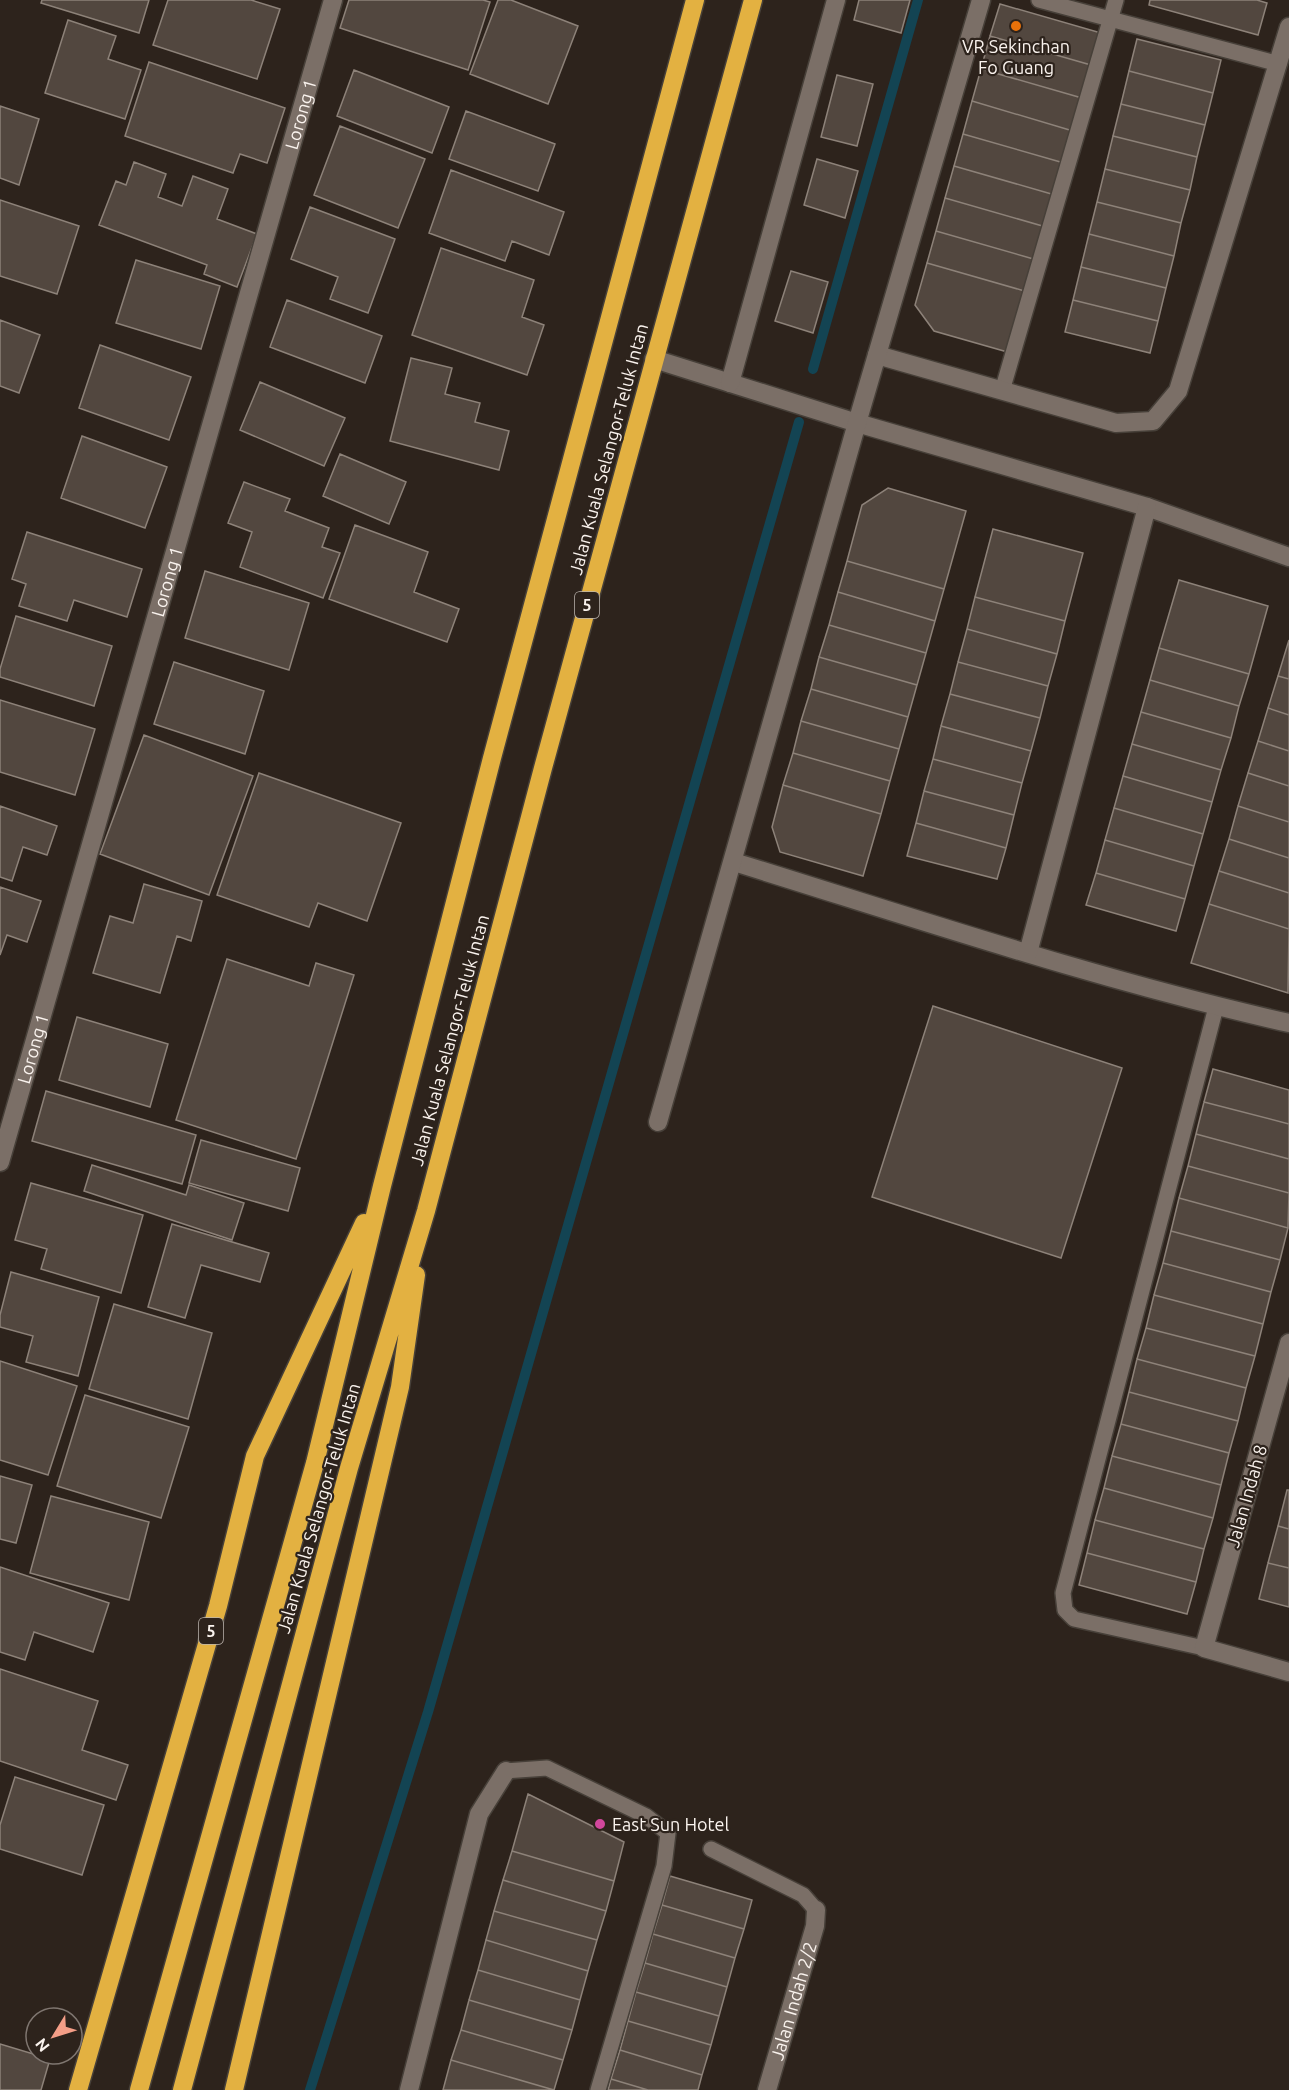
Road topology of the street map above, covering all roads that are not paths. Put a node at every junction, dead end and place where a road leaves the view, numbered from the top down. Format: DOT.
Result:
graph roads {
  1 [pos="333,0"];
  2 [pos="695,0"];
  3 [pos="753,0"];
  4 [pos="836,0"];
  5 [pos="981,0"];
  6 [pos="1039,0"];
  7 [pos="1116,0"];
  8 [pos="1110,19"];
  9 [pos="1289,27"];
  10 [pos="1279,64"];
  11 [pos="877,355"];
  12 [pos="654,359"];
  13 [pos="730,383"];
  14 [pos="1002,391"];
  15 [pos="857,423"];
  16 [pos="1147,507"];
  17 [pos="1289,557"];
  18 [pos="734,862"];
  19 [pos="1028,953"];
  20 [pos="1216,1007"];
  21 [pos="1289,1023"];
  22 [pos="658,1122"];
  23 [pos="0,1162"];
  24 [pos="382,1186"];
  25 [pos="426,1211"];
  26 [pos="1289,1343"];
  27 [pos="1204,1648"];
  28 [pos="1289,1672"];
  29 [pos="506,1771"];
  30 [pos="711,1849"];
  31 [pos="816,1910"];
  32 [pos="78,2090"];
  33 [pos="139,2090"];
  34 [pos="182,2090"];
  35 [pos="234,2090"];
  36 [pos="409,2090"];
  37 [pos="598,2090"];
  38 [pos="766,2090"];
  1 -- 23 [label="street, Lorong 1"];
  2 -- 24 [label="highway, Jalan Kuala Selangor-Teluk Intan / 5"];
  3 -- 12 [label="highway, Jalan Kuala Selangor-Teluk Intan / 5"];
  4 -- 13 [label="street"];
  5 -- 11 [label="street"];
  6 -- 8 [label="lane"];
  7 -- 8 [label="lane"];
  8 -- 10 [label="lane"];
  8 -- 14 [label="lane"];
  9 -- 10 [label="street"];
  10 -- 14 [label="street"];
  11 -- 14 [label="street"];
  11 -- 15 [label="street"];
  12 -- 13 [label="street"];
  12 -- 25 [label="highway, Jalan Kuala Selangor-Teluk Intan / 5"];
  13 -- 15 [label="street"];
  15 -- 16 [label="street"];
  15 -- 18 [label="street"];
  16 -- 17 [label="street"];
  16 -- 19 [label="street"];
  18 -- 19 [label="street"];
  18 -- 22 [label="street"];
  19 -- 20 [label="street"];
  20 -- 21 [label="street"];
  20 -- 27 [label="lane"];
  24 -- 32 [label="highway, 5"];
  24 -- 33 [label="highway, Jalan Kuala Selangor-Teluk Intan / 5"];
  25 -- 34 [label="highway, Jalan Kuala Selangor-Teluk Intan / 5"];
  25 -- 35 [label="highway, 5"];
  26 -- 27 [label="street, Jalan Indah 8"];
  27 -- 28 [label="street"];
  29 -- 36 [label="street"];
  29 -- 37 [label="lane"];
  30 -- 31 [label="lane"];
  31 -- 38 [label="street, Jalan Indah 2/2"];
}
